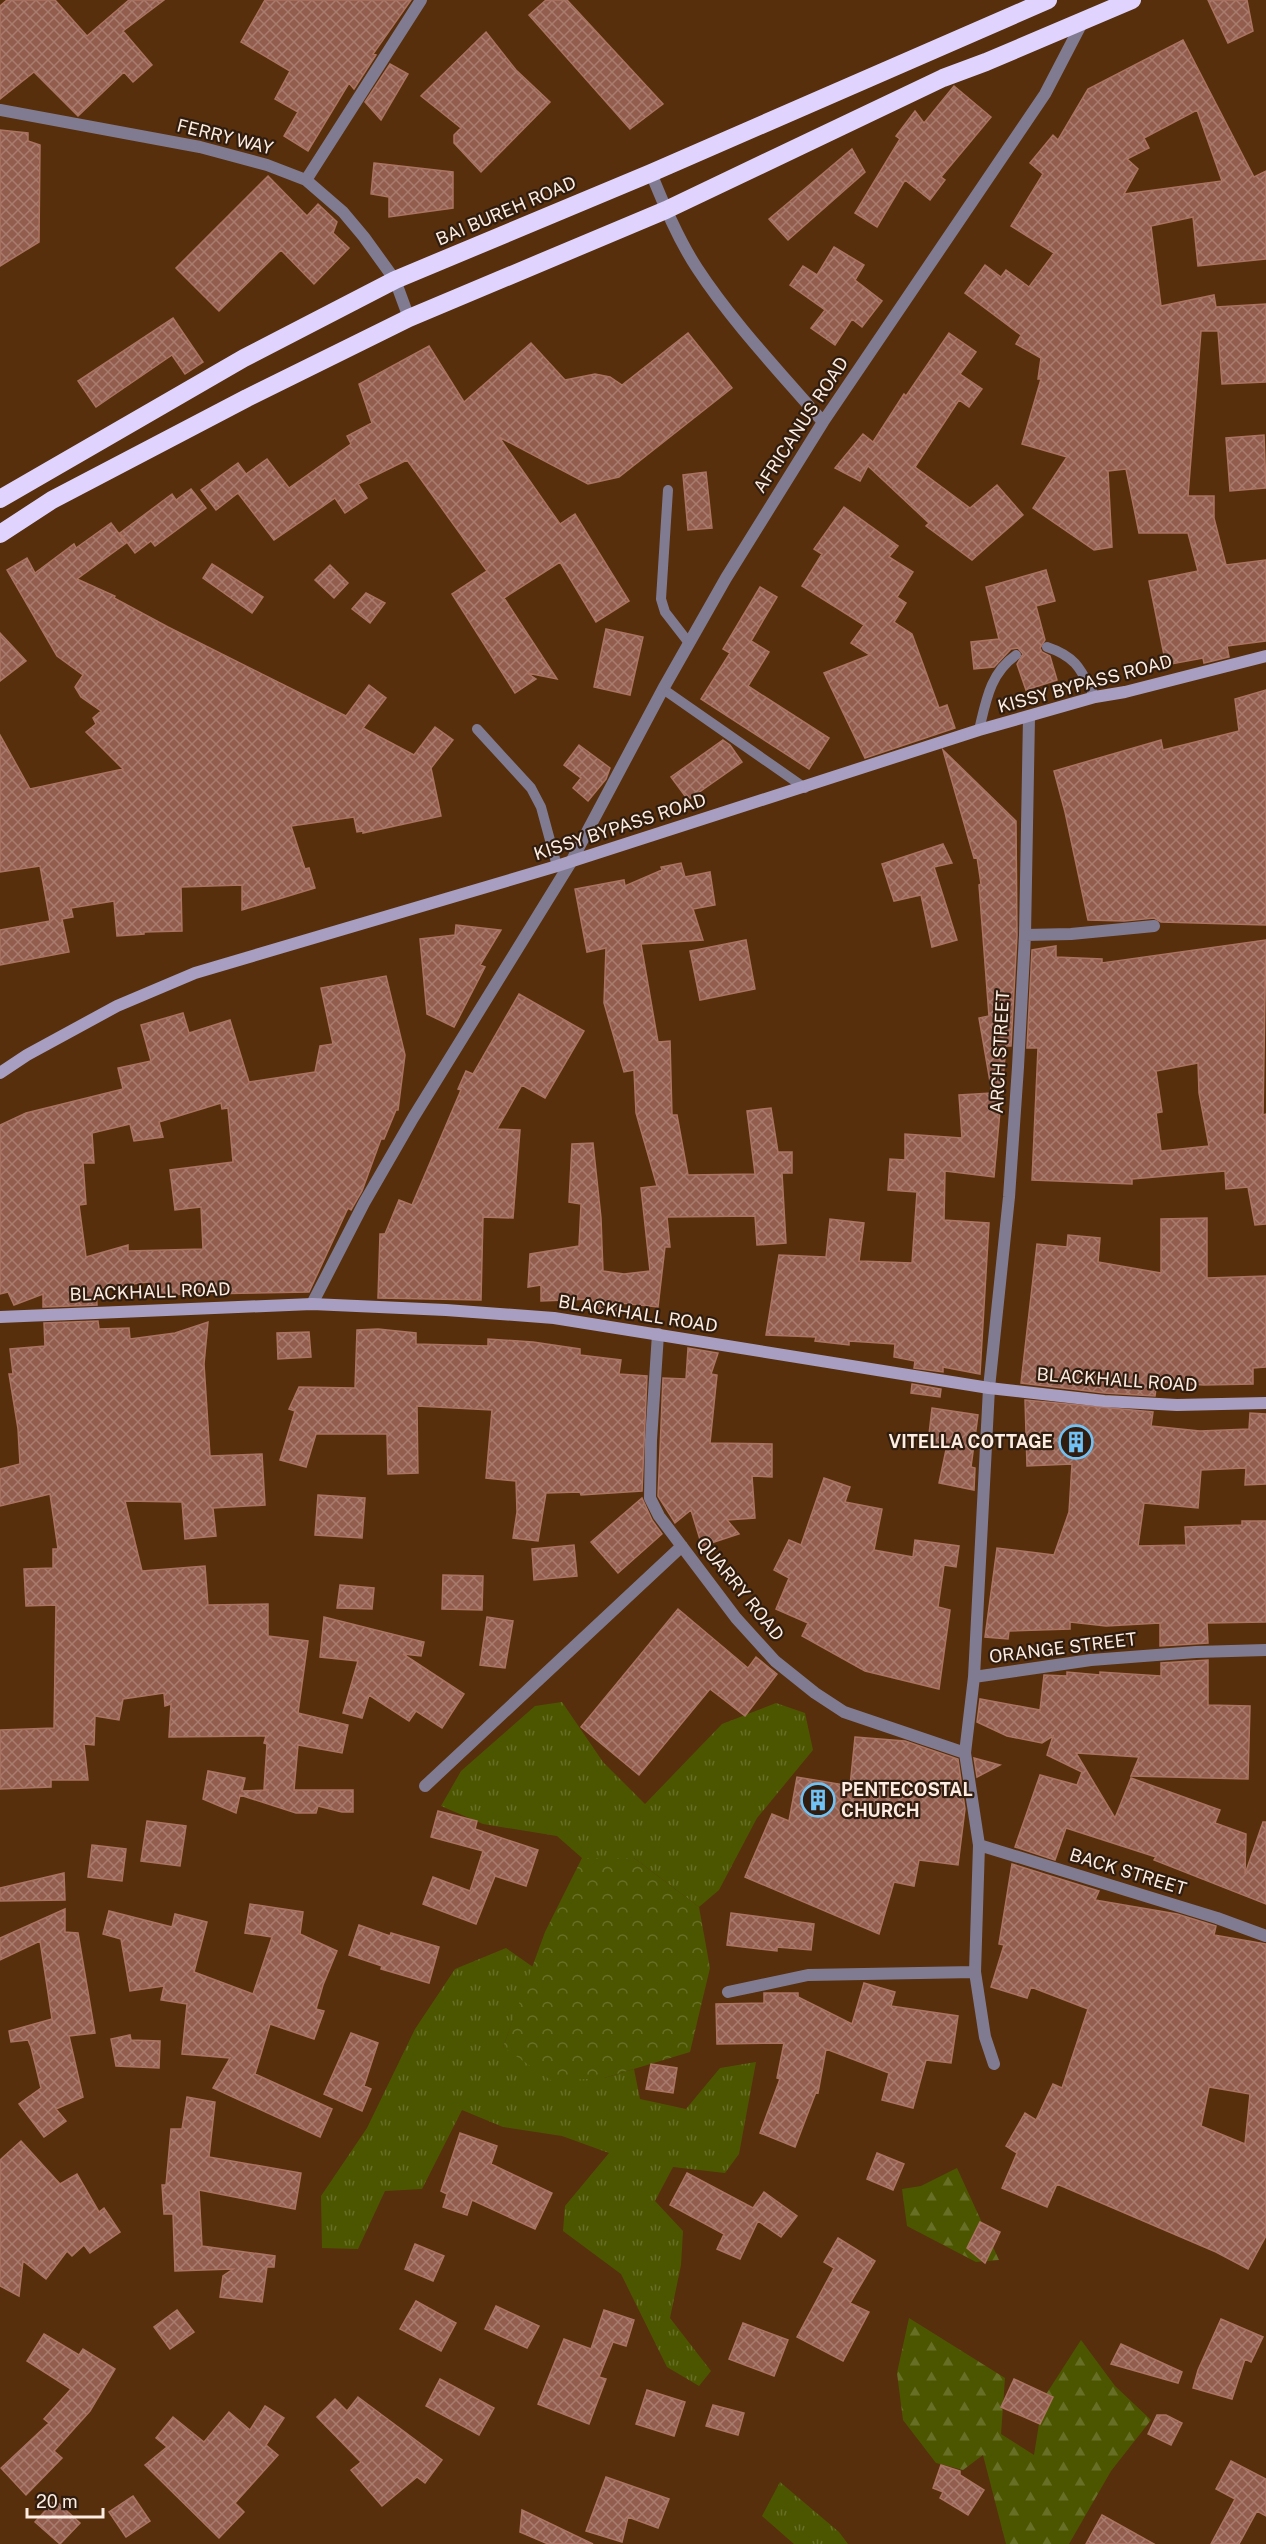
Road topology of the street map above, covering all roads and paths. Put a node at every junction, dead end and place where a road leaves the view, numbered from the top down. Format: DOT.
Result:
graph roads {
  1 [pos="421,0"];
  2 [pos="1048,0"];
  3 [pos="1132,0"];
  4 [pos="1083,21"];
  5 [pos="0,110"];
  6 [pos="651,173"];
  7 [pos="306,180"];
  8 [pos="666,210"];
  9 [pos="395,280"];
  10 [pos="409,318"];
  11 [pos="823,422"];
  12 [pos="668,490"];
  13 [pos="0,499"];
  14 [pos="0,534"];
  15 [pos="689,643"];
  16 [pos="1047,646"];
  17 [pos="1016,655"];
  18 [pos="1266,656"];
  19 [pos="663,689"];
  20 [pos="1095,697"];
  21 [pos="1029,717"];
  22 [pos="477,729"];
  23 [pos="979,730"];
  24 [pos="805,788"];
  25 [pos="571,862"];
  26 [pos="557,867"];
  27 [pos="1154,926"];
  28 [pos="1025,935"];
  29 [pos="0,1073"];
  30 [pos="312,1304"];
  31 [pos="0,1317"];
  32 [pos="658,1334"];
  33 [pos="989,1388"];
  34 [pos="1266,1403"];
  35 [pos="682,1546"];
  36 [pos="1266,1650"];
  37 [pos="974,1677"];
  38 [pos="965,1753"];
  39 [pos="425,1786"];
  40 [pos="980,1845"];
  41 [pos="1266,1935"];
  42 [pos="975,1972"];
  43 [pos="728,1992"];
  44 [pos="994,2064"];
  1 -- 7 [label="street"];
  2 -- 6 [label="highway, BAI BUREH ROAD"];
  3 -- 4 [label="highway"];
  4 -- 8 [label="highway"];
  4 -- 11 [label="street, AFRICANUS ROAD"];
  5 -- 7 [label="street, FERRY WAY"];
  6 -- 8 [label="street"];
  6 -- 9 [label="highway, BAI BUREH ROAD"];
  7 -- 9 [label="street, FERRY WAY"];
  8 -- 10 [label="highway"];
  8 -- 11 [label="street"];
  9 -- 10 [label="street, FERRY WAY"];
  9 -- 13 [label="highway, BAI BUREH ROAD"];
  10 -- 14 [label="highway"];
  11 -- 15 [label="street, AFRICANUS ROAD"];
  12 -- 15 [label="lane"];
  15 -- 19 [label="street, AFRICANUS ROAD"];
  16 -- 20 [label="lane"];
  17 -- 23 [label="lane"];
  18 -- 20 [label="main road, KISSY BYPASS ROAD"];
  19 -- 24 [label="lane"];
  19 -- 25 [label="street, AFRICANUS ROAD"];
  20 -- 21 [label="main road, KISSY BYPASS ROAD"];
  21 -- 23 [label="main road, KISSY BYPASS ROAD"];
  21 -- 28 [label="street, ARCH STREET"];
  22 -- 26 [label="lane"];
  23 -- 24 [label="main road, KISSY BYPASS ROAD"];
  24 -- 25 [label="main road, KISSY BYPASS ROAD"];
  25 -- 26 [label="main road, KISSY BYPASS ROAD"];
  25 -- 30 [label="street, AFRICANUS ROAD"];
  26 -- 29 [label="main road, KISSY BYPASS ROAD"];
  27 -- 28 [label="street"];
  28 -- 33 [label="street, ARCH STREET"];
  30 -- 31 [label="main road, BLACKHALL ROAD"];
  30 -- 32 [label="main road, BLACKHALL ROAD"];
  32 -- 33 [label="main road, BLACKHALL ROAD"];
  32 -- 35 [label="street, QUARRY ROAD"];
  33 -- 34 [label="main road, BLACKHALL ROAD"];
  33 -- 37 [label="street, ORANGE STREET"];
  35 -- 38 [label="street, QUARRY ROAD"];
  35 -- 39 [label="street"];
  36 -- 37 [label="street, ORANGE STREET"];
  37 -- 38 [label="street"];
  38 -- 40 [label="street"];
  40 -- 41 [label="street, BACK STREET"];
  40 -- 42 [label="street"];
  42 -- 43 [label="street"];
  42 -- 44 [label="street"];
}
